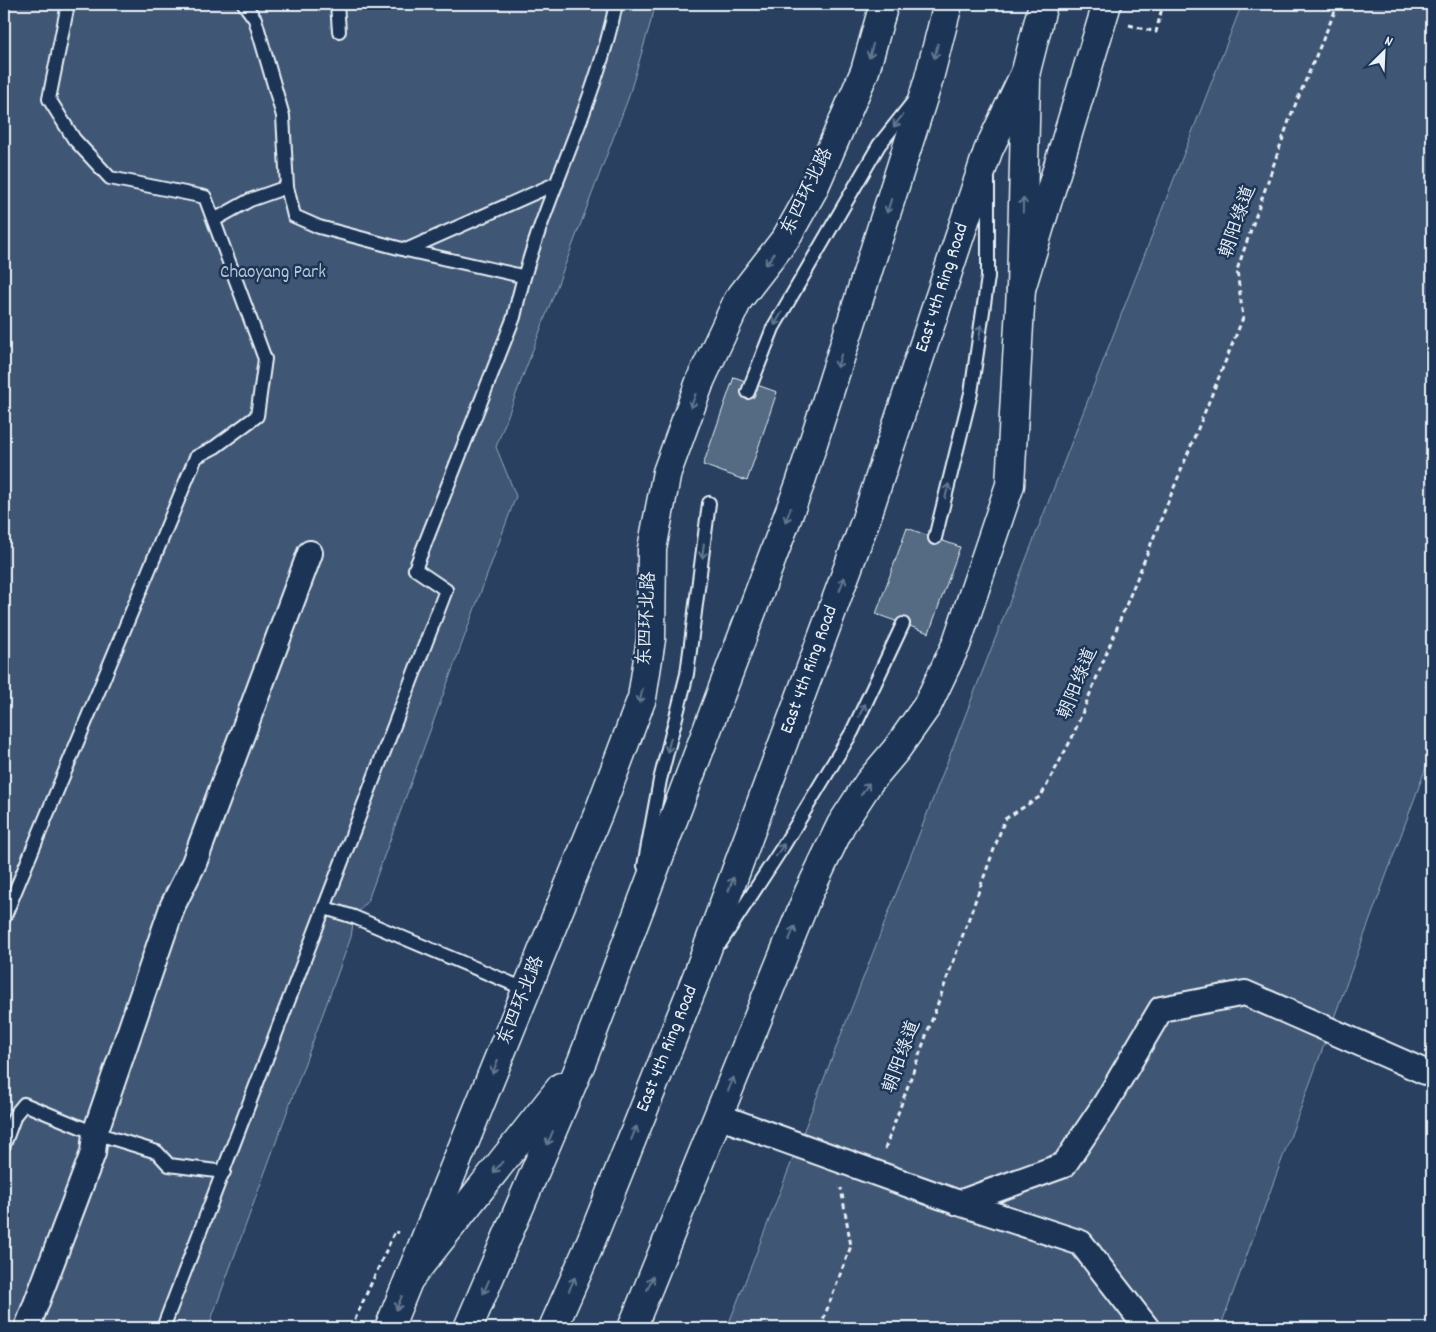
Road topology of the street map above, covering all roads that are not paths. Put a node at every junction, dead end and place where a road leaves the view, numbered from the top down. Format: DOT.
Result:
graph roads {
  1 [pos="68,4"];
  2 [pos="244,4"];
  3 [pos="337,4"];
  4 [pos="616,4"];
  5 [pos="884,4"];
  6 [pos="948,4"];
  7 [pos="1043,4"];
  8 [pos="1107,4"];
  9 [pos="339,31"];
  10 [pos="1026,71"];
  11 [pos="928,82"];
  12 [pos="988,151"];
  13 [pos="557,182"];
  14 [pos="287,187"];
  15 [pos="214,220"];
  16 [pos="406,250"];
  17 [pos="522,276"];
  18 [pos="1022,289"];
  19 [pos="748,392"];
  20 [pos="709,502"];
  21 [pos="935,538"];
  22 [pos="310,552"];
  23 [pos="904,624"];
  24 [pos="325,908"];
  25 [pos="4,918"];
  26 [pos="634,922"];
  27 [pos="696,979"];
  28 [pos="527,990"];
  29 [pos="582,1061"];
  30 [pos="1432,1075"];
  31 [pos="718,1116"];
  32 [pos="96,1132"];
  33 [pos="4,1145"];
  34 [pos="224,1172"];
  35 [pos="958,1203"];
  36 [pos="410,1278"];
  37 [pos="27,1328"];
  38 [pos="164,1328"];
  39 [pos="389,1328"];
  40 [pos="468,1328"];
  41 [pos="553,1328"];
  42 [pos="632,1328"];
  43 [pos="1147,1328"];
  1 -- 15 [label="lane"];
  2 -- 14 [label="lane"];
  3 -- 9 [label="lane"];
  4 -- 13 [label="lane"];
  5 -- 28 [label="main road, 东四环北路, one-way"];
  6 -- 11 [label="main road, one-way"];
  7 -- 10 [label="main road, East 4th Ring Road"];
  8 -- 18 [label="main road"];
  10 -- 12 [label="main road, East 4th Ring Road"];
  18 -- 10 [label="main road, one-way"];
  11 -- 19 [label="lane, one-way"];
  11 -- 26 [label="main road, one-way"];
  21 -- 12 [label="lane, one-way"];
  27 -- 12 [label="main road, East 4th Ring Road, one-way"];
  13 -- 16 [label="lane"];
  13 -- 17 [label="lane"];
  14 -- 15 [label="lane"];
  14 -- 16 [label="lane"];
  15 -- 25 [label="lane"];
  16 -- 17 [label="lane"];
  17 -- 24 [label="lane"];
  31 -- 18 [label="main road, one-way"];
  20 -- 26 [label="lane, one-way"];
  22 -- 32 [label="street"];
  27 -- 23 [label="lane, one-way"];
  24 -- 28 [label="lane"];
  24 -- 34 [label="lane"];
  26 -- 29 [label="main road"];
  41 -- 27 [label="main road, East 4th Ring Road, one-way"];
  28 -- 36 [label="main road, 东四环北路, one-way"];
  29 -- 36 [label="main road, one-way"];
  29 -- 40 [label="main road, one-way"];
  30 -- 35 [label="street"];
  31 -- 35 [label="street"];
  42 -- 31 [label="main road, one-way"];
  32 -- 33 [label="lane"];
  32 -- 34 [label="lane"];
  32 -- 37 [label="street"];
  34 -- 38 [label="lane"];
  35 -- 43 [label="street"];
  36 -- 39 [label="main road, 东四环北路, one-way"];
}
